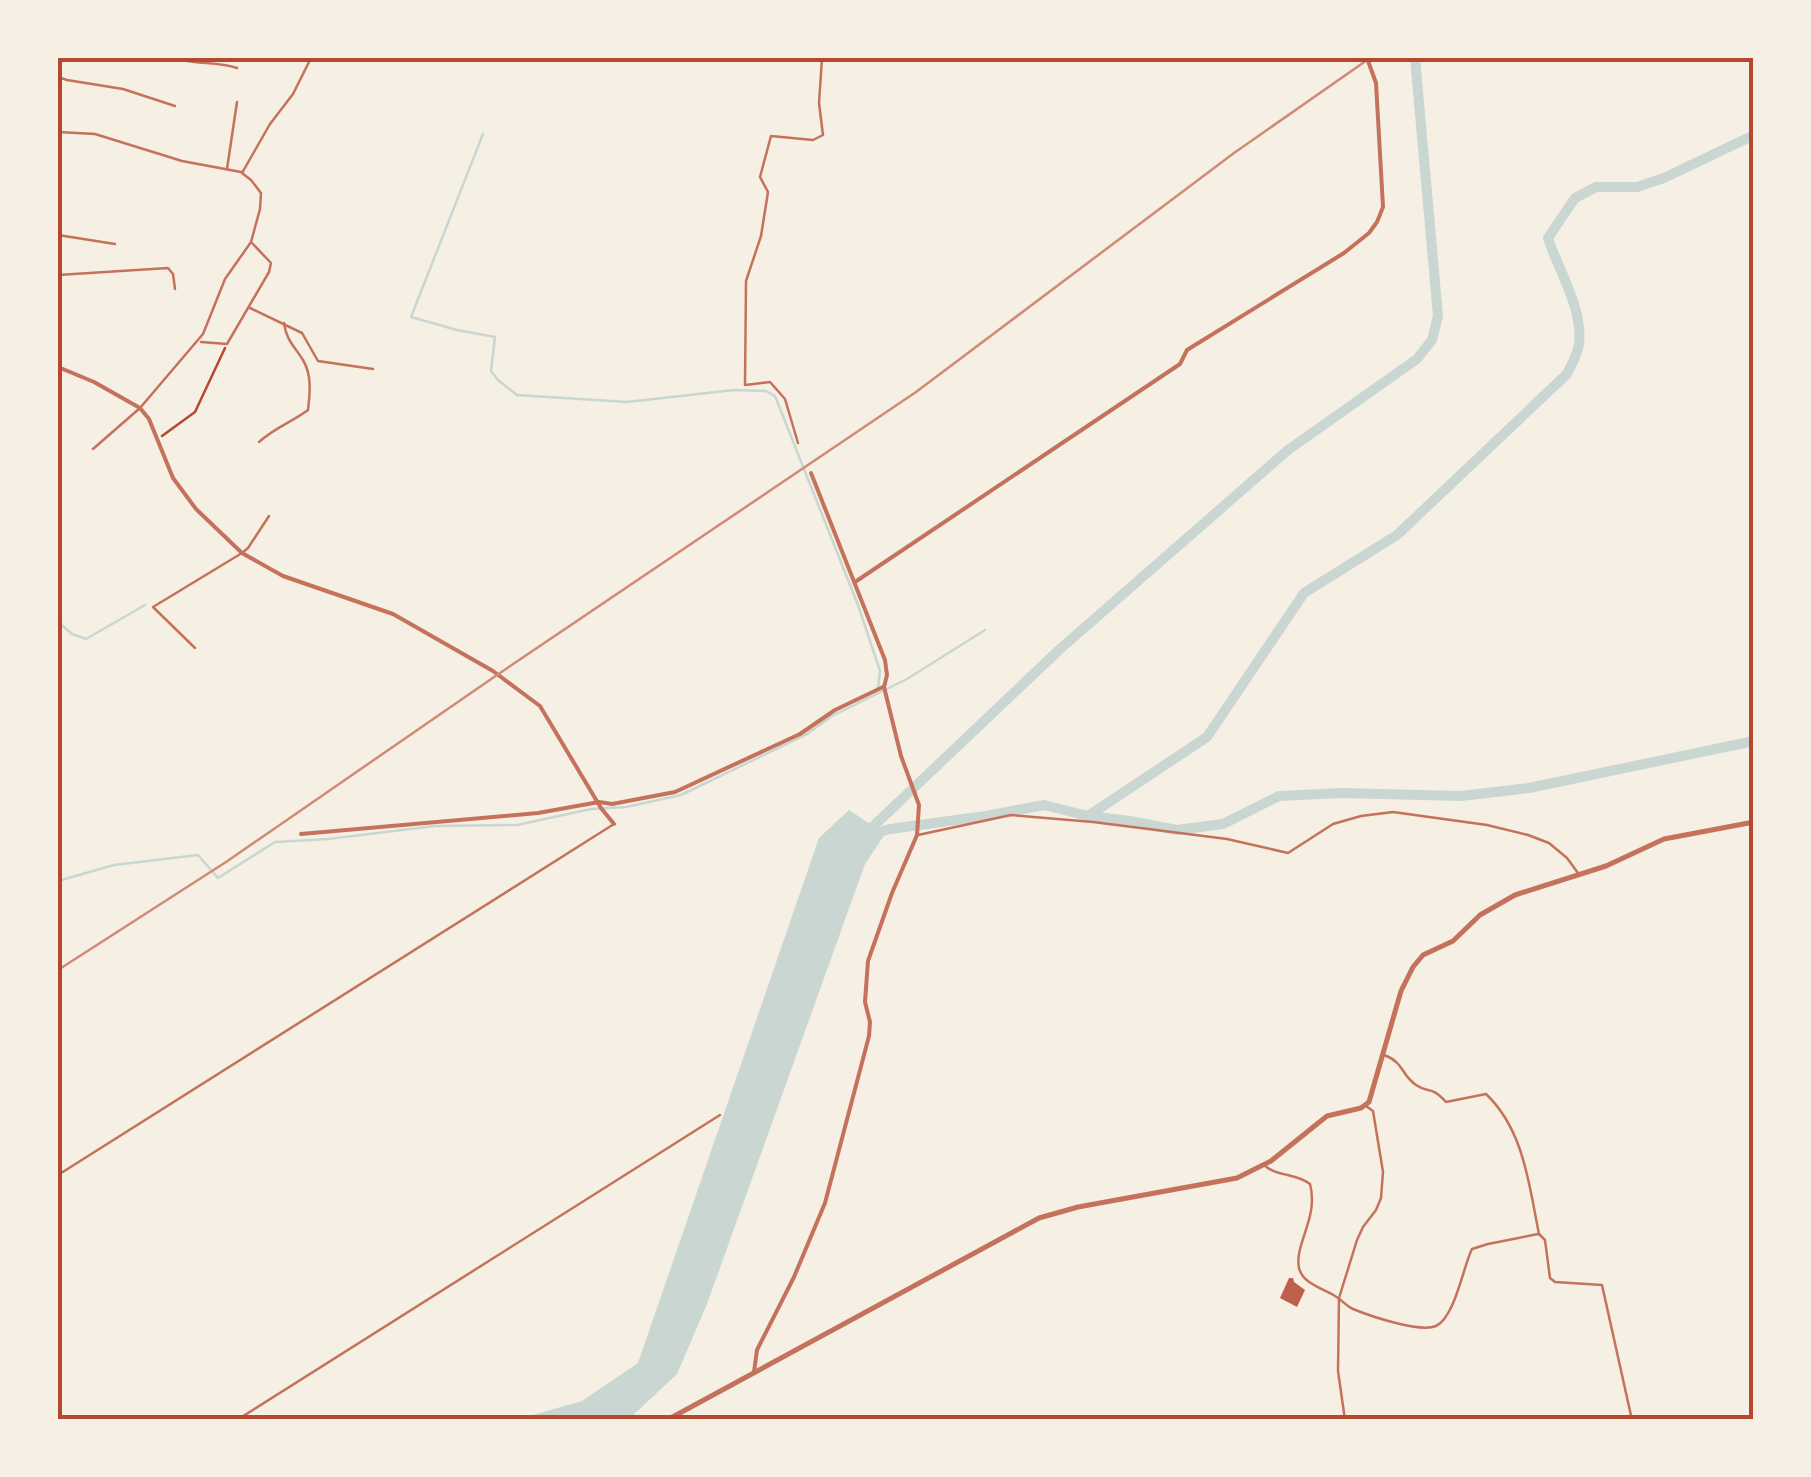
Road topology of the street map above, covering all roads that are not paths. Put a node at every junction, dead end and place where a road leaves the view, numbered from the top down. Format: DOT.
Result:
graph roads {
  1 [pos="175,58"];
  2 [pos="311,58"];
  3 [pos="822,58"];
  4 [pos="1367,58"];
  5 [pos="237,68"];
  6 [pos="58,76"];
  7 [pos="237,102"];
  8 [pos="175,106"];
  9 [pos="58,132"];
  10 [pos="226,170"];
  11 [pos="242,172"];
  12 [pos="58,235"];
  13 [pos="251,242"];
  14 [pos="115,244"];
  15 [pos="58,275"];
  16 [pos="175,289"];
  17 [pos="248,308"];
  18 [pos="284,323"];
  19 [pos="197,343"];
  20 [pos="58,367"];
  21 [pos="373,368"];
  22 [pos="140,408"];
  23 [pos="259,442"];
  24 [pos="798,443"];
  25 [pos="94,449"];
  26 [pos="811,473"];
  27 [pos="269,516"];
  28 [pos="242,553"];
  29 [pos="856,582"];
  30 [pos="195,648"];
  31 [pos="884,687"];
  32 [pos="599,802"];
  33 [pos="1754,822"];
  34 [pos="614,824"];
  35 [pos="301,834"];
  36 [pos="916,835"];
  37 [pos="1579,874"];
  38 [pos="1382,1055"];
  39 [pos="1366,1105"];
  40 [pos="720,1115"];
  41 [pos="1264,1165"];
  42 [pos="58,1175"];
  43 [pos="1540,1234"];
  44 [pos="1340,1298"];
  45 [pos="754,1372"];
  46 [pos="237,1420"];
  47 [pos="666,1420"];
  48 [pos="1345,1420"];
  49 [pos="1632,1420"];
  1 -- 5 [label="lane"];
  2 -- 11 [label="lane"];
  3 -- 24 [label="lane"];
  4 -- 29 [label="street"];
  6 -- 8 [label="lane"];
  7 -- 10 [label="lane"];
  9 -- 10 [label="lane"];
  10 -- 11 [label="lane"];
  11 -- 13 [label="lane"];
  12 -- 14 [label="lane"];
  13 -- 17 [label="lane"];
  13 -- 19 [label="lane"];
  15 -- 16 [label="lane"];
  17 -- 18 [label="lane"];
  17 -- 19 [label="lane"];
  18 -- 21 [label="lane"];
  18 -- 23 [label="lane"];
  19 -- 22 [label="lane"];
  20 -- 22 [label="street"];
  22 -- 25 [label="lane"];
  22 -- 28 [label="street"];
  26 -- 29 [label="street"];
  27 -- 28 [label="lane"];
  28 -- 30 [label="lane"];
  28 -- 32 [label="street"];
  29 -- 31 [label="street"];
  31 -- 32 [label="street"];
  31 -- 36 [label="street"];
  32 -- 34 [label="street"];
  32 -- 35 [label="street"];
  33 -- 37 [label="street"];
  34 -- 42 [label="lane"];
  36 -- 37 [label="lane"];
  36 -- 45 [label="street"];
  37 -- 38 [label="street"];
  38 -- 39 [label="street"];
  38 -- 43 [label="lane"];
  39 -- 41 [label="street"];
  39 -- 44 [label="lane"];
  40 -- 46 [label="lane"];
  41 -- 44 [label="lane"];
  41 -- 45 [label="street"];
  43 -- 44 [label="lane"];
  43 -- 49 [label="lane"];
  44 -- 48 [label="lane"];
  45 -- 47 [label="street"];
}
